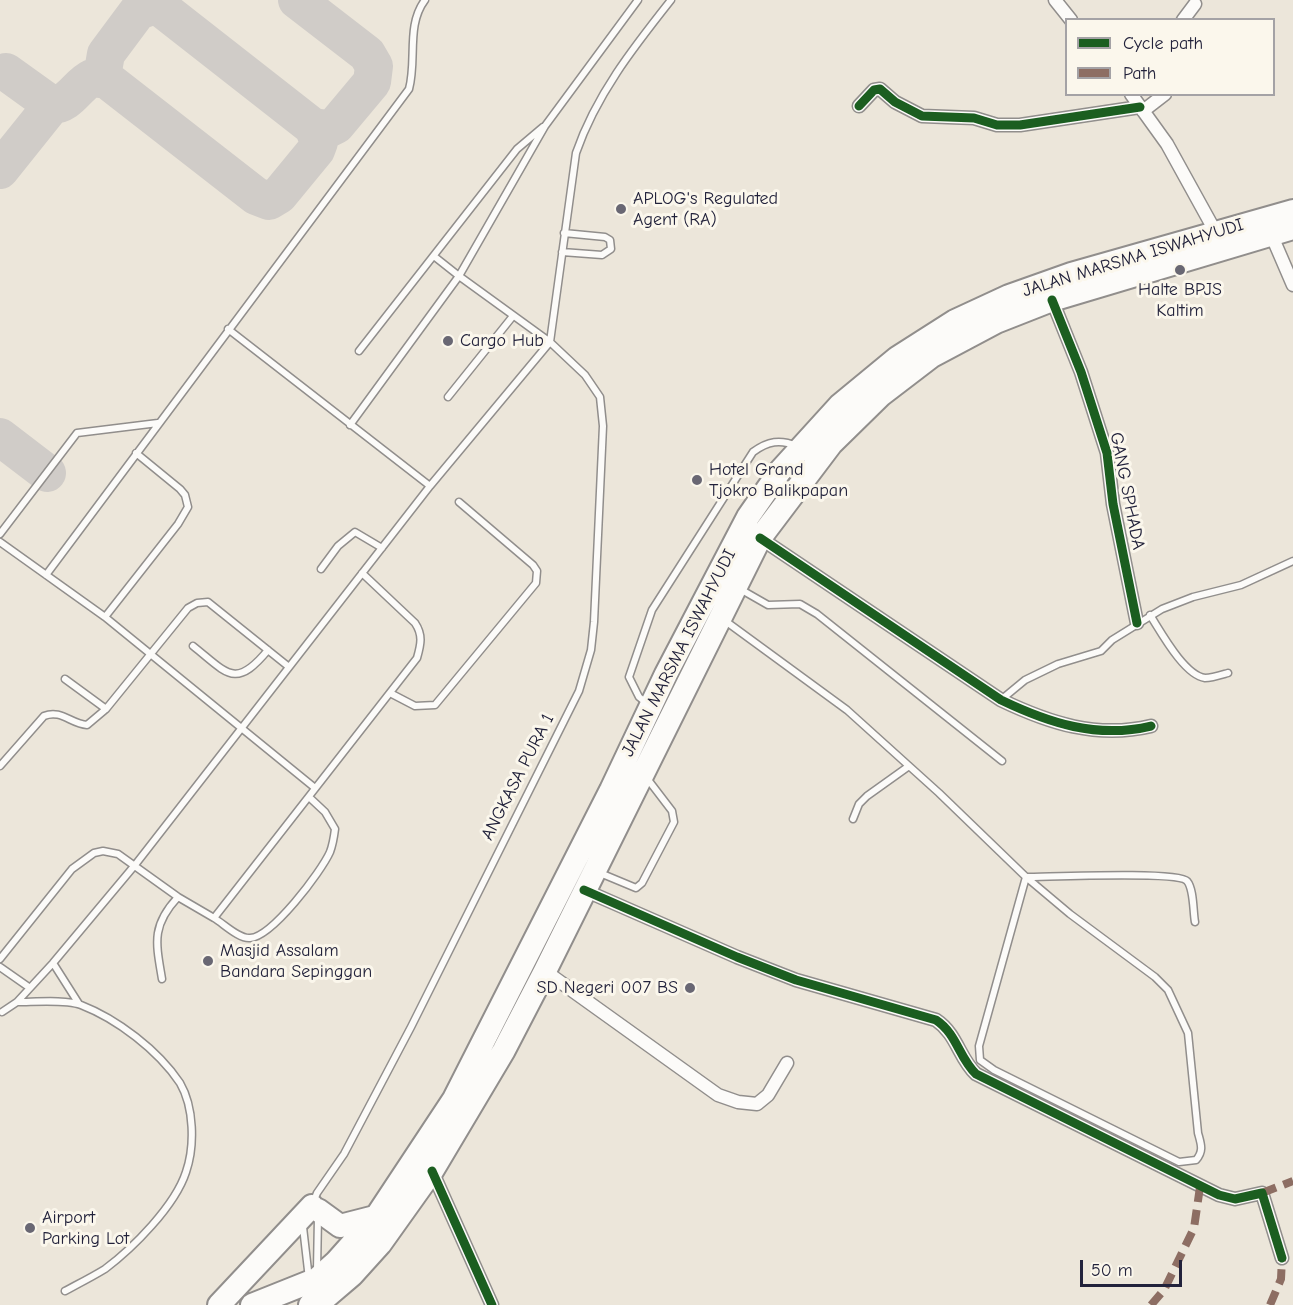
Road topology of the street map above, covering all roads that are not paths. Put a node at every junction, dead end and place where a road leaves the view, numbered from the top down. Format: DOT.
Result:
graph roads {
  1 [pos="425,0"];
  2 [pos="638,0"];
  3 [pos="671,0"];
  4 [pos="1055,0"];
  5 [pos="1195,4"];
  6 [pos="1069,18"];
  7 [pos="1184,18"];
  8 [pos="1132,96"];
  9 [pos="1162,96"];
  10 [pos="859,106"];
  11 [pos="1142,109"];
  12 [pos="545,126"];
  13 [pos="1293,211"];
  14 [pos="1293,228"];
  15 [pos="1215,231"];
  16 [pos="564,233"];
  17 [pos="1271,234"];
  18 [pos="562,252"];
  19 [pos="435,257"];
  20 [pos="459,276"];
  21 [pos="1293,285"];
  22 [pos="1052,300"];
  23 [pos="513,316"];
  24 [pos="228,329"];
  25 [pos="550,342"];
  26 [pos="359,351"];
  27 [pos="448,397"];
  28 [pos="158,423"];
  29 [pos="350,425"];
  30 [pos="801,447"];
  31 [pos="136,453"];
  32 [pos="430,486"];
  33 [pos="459,502"];
  34 [pos="0,534"];
  35 [pos="760,538"];
  36 [pos="0,542"];
  37 [pos="382,548"];
  38 [pos="1293,561"];
  39 [pos="321,569"];
  40 [pos="362,573"];
  41 [pos="46,575"];
  42 [pos="736,586"];
  43 [pos="1150,615"];
  44 [pos="105,616"];
  45 [pos="719,616"];
  46 [pos="1137,623"];
  47 [pos="192,646"];
  48 [pos="268,650"];
  49 [pos="152,654"];
  50 [pos="289,667"];
  51 [pos="1228,673"];
  52 [pos="65,679"];
  53 [pos="390,693"];
  54 [pos="1001,700"];
  55 [pos="651,706"];
  56 [pos="106,709"];
  57 [pos="1151,726"];
  58 [pos="241,729"];
  59 [pos="1002,761"];
  60 [pos="0,766"];
  61 [pos="909,766"];
  62 [pos="644,774"];
  63 [pos="315,788"];
  64 [pos="309,797"];
  65 [pos="853,819"];
  66 [pos="135,865"];
  67 [pos="1026,877"];
  68 [pos="589,880"];
  69 [pos="178,897"];
  70 [pos="214,918"];
  71 [pos="1195,922"];
  72 [pos="0,959"];
  73 [pos="53,963"];
  74 [pos="0,967"];
  75 [pos="545,971"];
  76 [pos="162,980"];
  77 [pos="30,988"];
  78 [pos="17,1002"];
  79 [pos="79,1004"];
  80 [pos="2,1012"];
  81 [pos="787,1063"];
  82 [pos="432,1172"];
  83 [pos="316,1203"];
  84 [pos="376,1217"];
  85 [pos="1282,1258"];
  86 [pos="65,1291"];
  87 [pos="317,1296"];
  88 [pos="276,1301"];
  89 [pos="219,1305"];
  90 [pos="252,1305"];
  91 [pos="492,1305"];
  1 -- 24 [label="lane"];
  2 -- 12 [label="lane"];
  3 -- 16 [label="lane"];
  4 -- 6 [label="street"];
  5 -- 7 [label="street"];
  8 -- 11 [label="street"];
  9 -- 11 [label="street"];
  10 -- 11 [label="street"];
  11 -- 15 [label="street"];
  12 -- 19 [label="lane"];
  12 -- 20 [label="lane"];
  13 -- 15 [label="highway, JALAN MARSMA ISWAHYUDI"];
  14 -- 17 [label="highway, JALAN MARSMA ISWAHYUDI"];
  15 -- 30 [label="highway, JALAN MARSMA ISWAHYUDI"];
  16 -- 18 [label="lane"];
  16 -- 18 [label="lane"];
  17 -- 21 [label="street"];
  17 -- 22 [label="highway, JALAN MARSMA ISWAHYUDI"];
  18 -- 25 [label="lane"];
  19 -- 20 [label="lane, ANGKASA PURA 1"];
  19 -- 26 [label="lane"];
  20 -- 23 [label="lane, ANGKASA PURA 1"];
  20 -- 29 [label="lane"];
  22 -- 35 [label="highway, JALAN MARSMA ISWAHYUDI"];
  22 -- 46 [label="street, GANG SPHADA"];
  23 -- 25 [label="lane, ANGKASA PURA 1"];
  23 -- 27 [label="lane"];
  24 -- 28 [label="lane"];
  24 -- 29 [label="lane"];
  25 -- 32 [label="lane"];
  25 -- 83 [label="lane, ANGKASA PURA 1"];
  28 -- 31 [label="lane"];
  28 -- 34 [label="lane"];
  29 -- 32 [label="lane"];
  30 -- 55 [label="highway, JALAN MARSMA ISWAHYUDI"];
  30 -- 55 [label="lane"];
  31 -- 41 [label="lane"];
  31 -- 44 [label="lane"];
  32 -- 37 [label="lane"];
  33 -- 53 [label="lane"];
  35 -- 42 [label="highway, JALAN MARSMA ISWAHYUDI"];
  35 -- 54 [label="street"];
  36 -- 41 [label="lane"];
  37 -- 39 [label="lane"];
  37 -- 40 [label="lane"];
  38 -- 43 [label="lane"];
  40 -- 50 [label="lane"];
  40 -- 53 [label="lane"];
  41 -- 44 [label="lane"];
  42 -- 45 [label="highway, JALAN MARSMA ISWAHYUDI"];
  42 -- 59 [label="lane"];
  43 -- 46 [label="lane"];
  43 -- 51 [label="lane"];
  44 -- 49 [label="lane"];
  45 -- 61 [label="lane"];
  45 -- 62 [label="highway, JALAN MARSMA ISWAHYUDI"];
  46 -- 54 [label="lane"];
  47 -- 48 [label="lane"];
  48 -- 49 [label="lane"];
  48 -- 50 [label="lane"];
  49 -- 56 [label="lane"];
  49 -- 58 [label="lane"];
  50 -- 58 [label="lane"];
  52 -- 56 [label="lane"];
  53 -- 63 [label="lane"];
  54 -- 57 [label="street"];
  55 -- 84 [label="highway, JALAN MARSMA ISWAHYUDI"];
  56 -- 60 [label="lane"];
  58 -- 63 [label="lane"];
  58 -- 66 [label="lane"];
  61 -- 65 [label="lane"];
  61 -- 67 [label="lane"];
  62 -- 68 [label="highway, JALAN MARSMA ISWAHYUDI"];
  62 -- 68 [label="lane"];
  63 -- 64 [label="lane"];
  64 -- 70 [label="lane"];
  64 -- 70 [label="lane"];
  66 -- 69 [label="lane"];
  66 -- 72 [label="lane"];
  66 -- 73 [label="lane"];
  67 -- 67 [label="lane"];
  67 -- 71 [label="lane"];
  68 -- 75 [label="highway, JALAN MARSMA ISWAHYUDI"];
  68 -- 85 [label="street"];
  69 -- 70 [label="lane"];
  69 -- 76 [label="lane"];
  73 -- 77 [label="lane"];
  73 -- 79 [label="lane"];
  74 -- 77 [label="lane"];
  75 -- 81 [label="street"];
  75 -- 82 [label="highway, JALAN MARSMA ISWAHYUDI"];
  77 -- 78 [label="lane"];
  78 -- 79 [label="lane"];
  78 -- 80 [label="lane"];
  79 -- 86 [label="lane"];
  82 -- 87 [label="highway, JALAN MARSMA ISWAHYUDI"];
  82 -- 91 [label="street"];
  83 -- 84 [label="highway"];
  83 -- 87 [label="lane"];
  83 -- 87 [label="lane, ANGKASA PURA 1"];
  83 -- 89 [label="highway"];
  84 -- 87 [label="highway, JALAN MARSMA ISWAHYUDI"];
  87 -- 88 [label="highway, JALAN MARSMA ISWAHYUDI"];
  88 -- 90 [label="highway, JALAN MARSMA ISWAHYUDI"];
}
